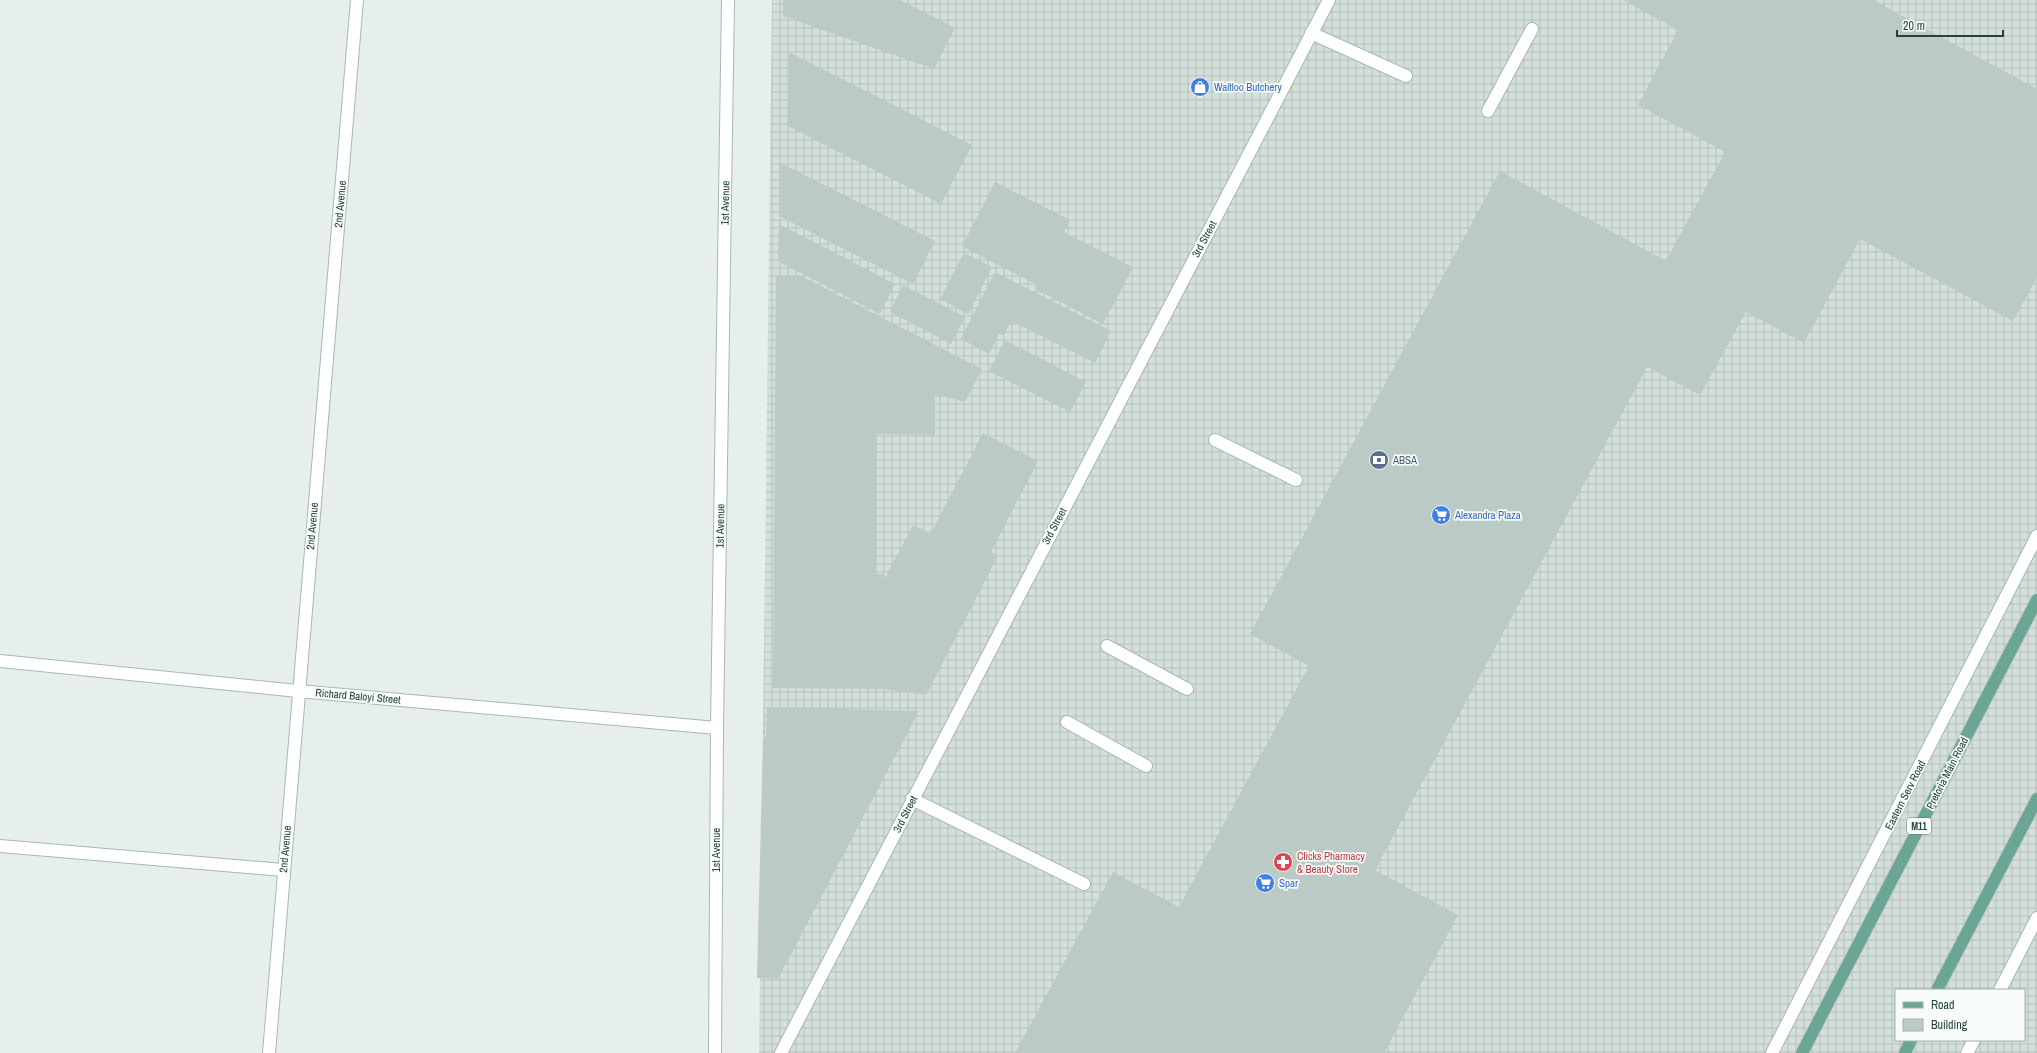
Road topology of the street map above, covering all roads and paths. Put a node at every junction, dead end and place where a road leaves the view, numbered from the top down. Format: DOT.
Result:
graph roads {
  1 [pos="357,0"];
  2 [pos="728,0"];
  3 [pos="1329,0"];
  4 [pos="1532,29"];
  5 [pos="1312,33"];
  6 [pos="1406,76"];
  7 [pos="1488,111"];
  8 [pos="1215,440"];
  9 [pos="1296,480"];
  10 [pos="2037,536"];
  11 [pos="2037,600"];
  12 [pos="1107,646"];
  13 [pos="0,661"];
  14 [pos="1187,689"];
  15 [pos="298,691"];
  16 [pos="1067,722"];
  17 [pos="717,728"];
  18 [pos="1146,766"];
  19 [pos="912,799"];
  20 [pos="2037,799"];
  21 [pos="0,846"];
  22 [pos="283,870"];
  23 [pos="1084,884"];
  24 [pos="2037,918"];
  25 [pos="1938,989"];
  26 [pos="2001,989"];
  27 [pos="1911,1041"];
  28 [pos="1973,1041"];
  29 [pos="268,1053"];
  30 [pos="715,1053"];
  31 [pos="781,1053"];
  32 [pos="1772,1053"];
  33 [pos="1802,1053"];
  34 [pos="1905,1053"];
  35 [pos="1967,1053"];
  1 -- 15 [label="street, 2nd Avenue"];
  2 -- 17 [label="street, 1st Avenue"];
  3 -- 5 [label="street, 3rd Street"];
  4 -- 7 [label="street"];
  5 -- 6 [label="street"];
  5 -- 19 [label="street, 3rd Street"];
  8 -- 9 [label="street"];
  10 -- 32 [label="street, Eastern Serv Road"];
  11 -- 33 [label="main road, Pretoria Main Road / M11"];
  12 -- 14 [label="street"];
  13 -- 15 [label="street, Richard Baloyi Street"];
  15 -- 17 [label="street, Richard Baloyi Street"];
  15 -- 22 [label="street, 2nd Avenue"];
  16 -- 18 [label="street"];
  17 -- 30 [label="street, 1st Avenue"];
  19 -- 23 [label="street"];
  19 -- 31 [label="street, 3rd Street"];
  20 -- 25 [label="main road"];
  21 -- 22 [label="street"];
  22 -- 29 [label="street, 2nd Avenue"];
  24 -- 26 [label="street"];
  27 -- 34 [label="main road"];
  28 -- 35 [label="street"];
}
